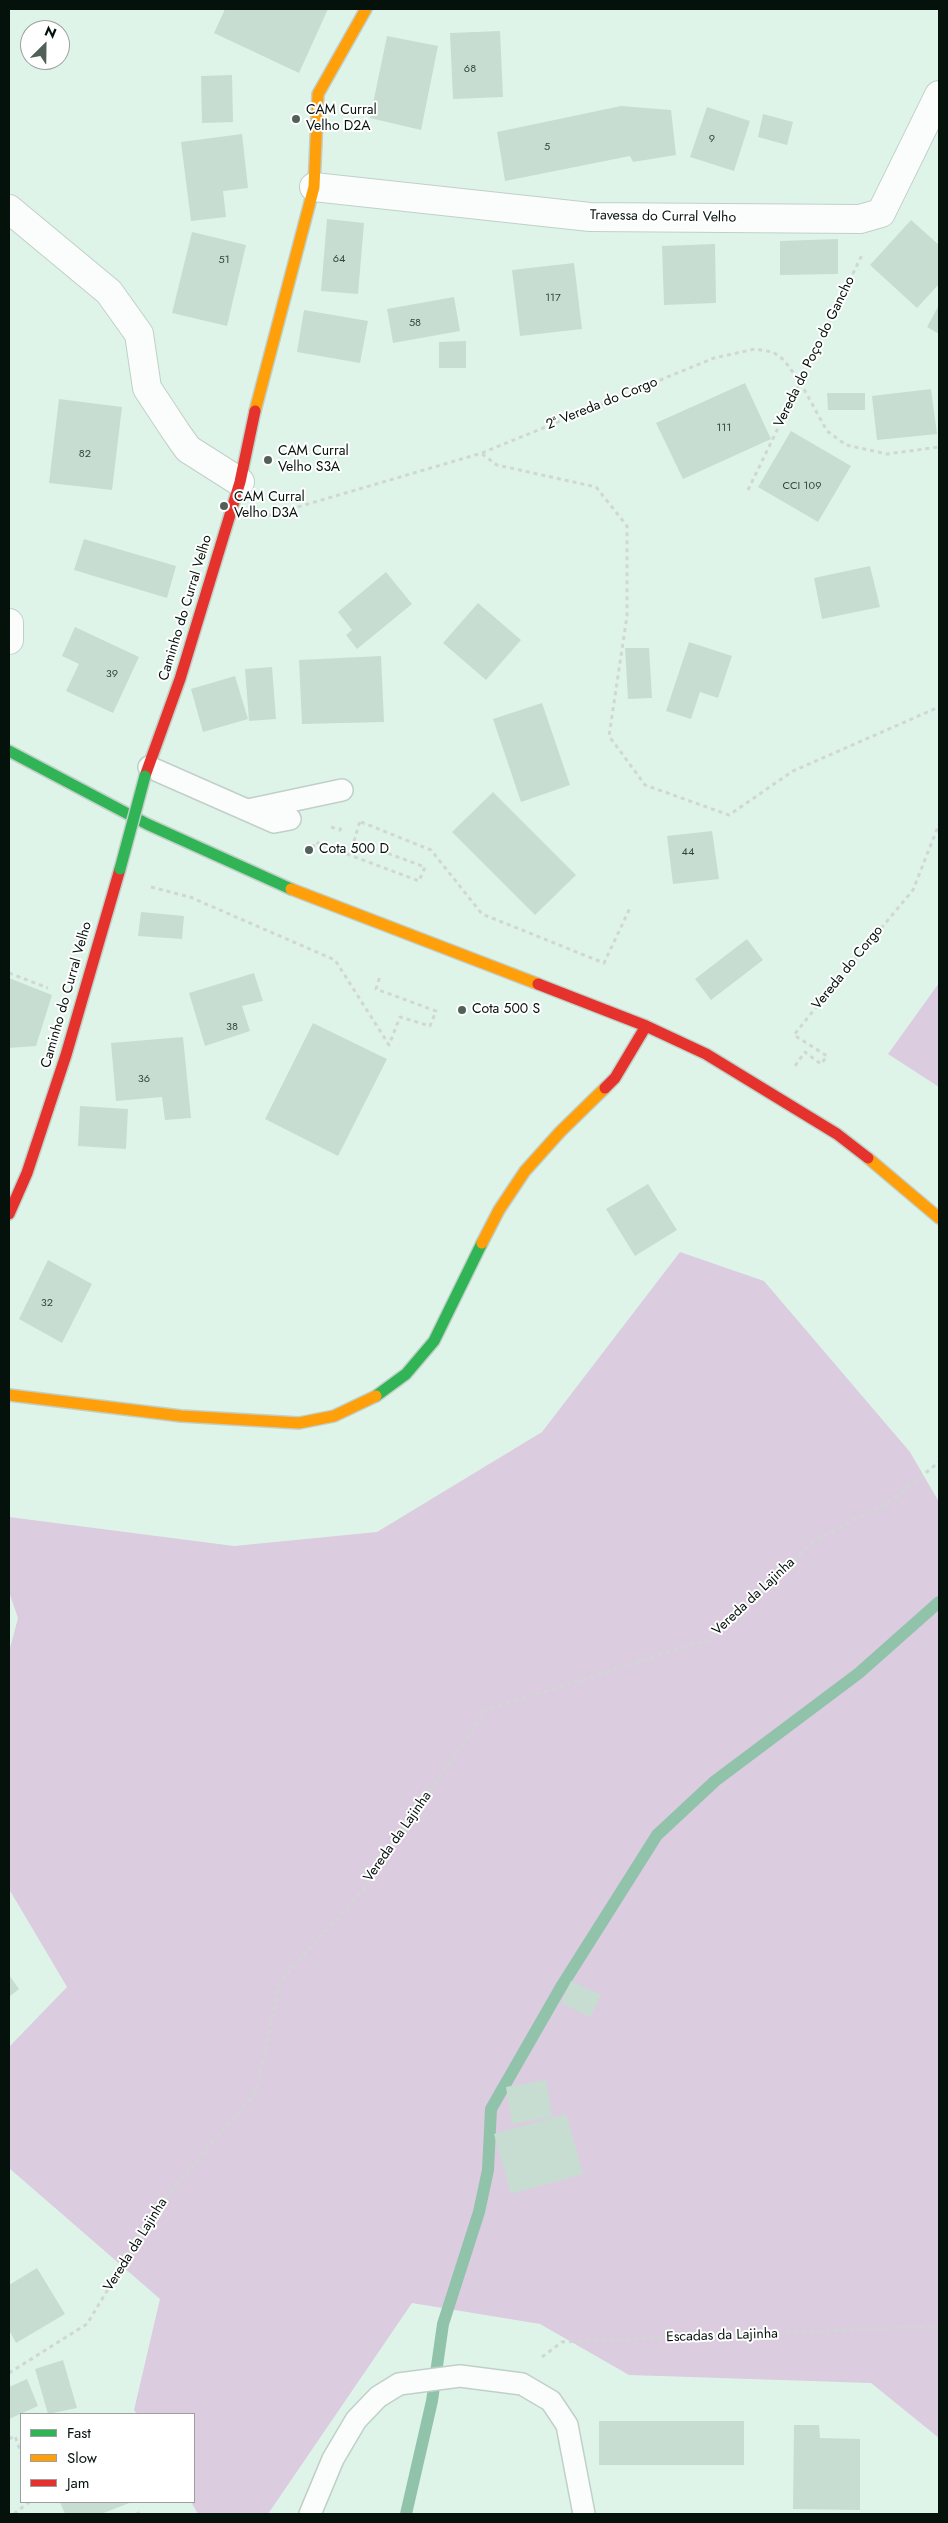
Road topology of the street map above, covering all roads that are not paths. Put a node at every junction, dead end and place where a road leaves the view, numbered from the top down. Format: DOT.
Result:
graph roads {
  1 [pos="366,9"];
  2 [pos="939,95"];
  3 [pos="314,187"];
  4 [pos="9,209"];
  5 [pos="240,482"];
  6 [pos="9,623"];
  7 [pos="9,640"];
  8 [pos="9,751"];
  9 [pos="147,771"];
  10 [pos="342,790"];
  11 [pos="248,810"];
  12 [pos="290,819"];
  13 [pos="646,1026"];
  14 [pos="9,1214"];
  15 [pos="939,1218"];
  16 [pos="9,1395"];
  17 [pos="310,2514"];
  18 [pos="584,2514"];
  1 -- 3 [label="main road, Caminho do Curral Velho"];
  2 -- 3 [label="street, Travessa do Curral Velho"];
  3 -- 5 [label="main road, Caminho do Curral Velho"];
  4 -- 5 [label="street"];
  5 -- 9 [label="main road, Caminho do Curral Velho"];
  6 -- 7 [label="street"];
  8 -- 13 [label="main road"];
  9 -- 11 [label="lane"];
  9 -- 14 [label="main road, Caminho do Curral Velho, bridge"];
  10 -- 11 [label="lane"];
  11 -- 12 [label="lane"];
  13 -- 15 [label="main road"];
  13 -- 16 [label="main road"];
  17 -- 18 [label="lane"];
}
